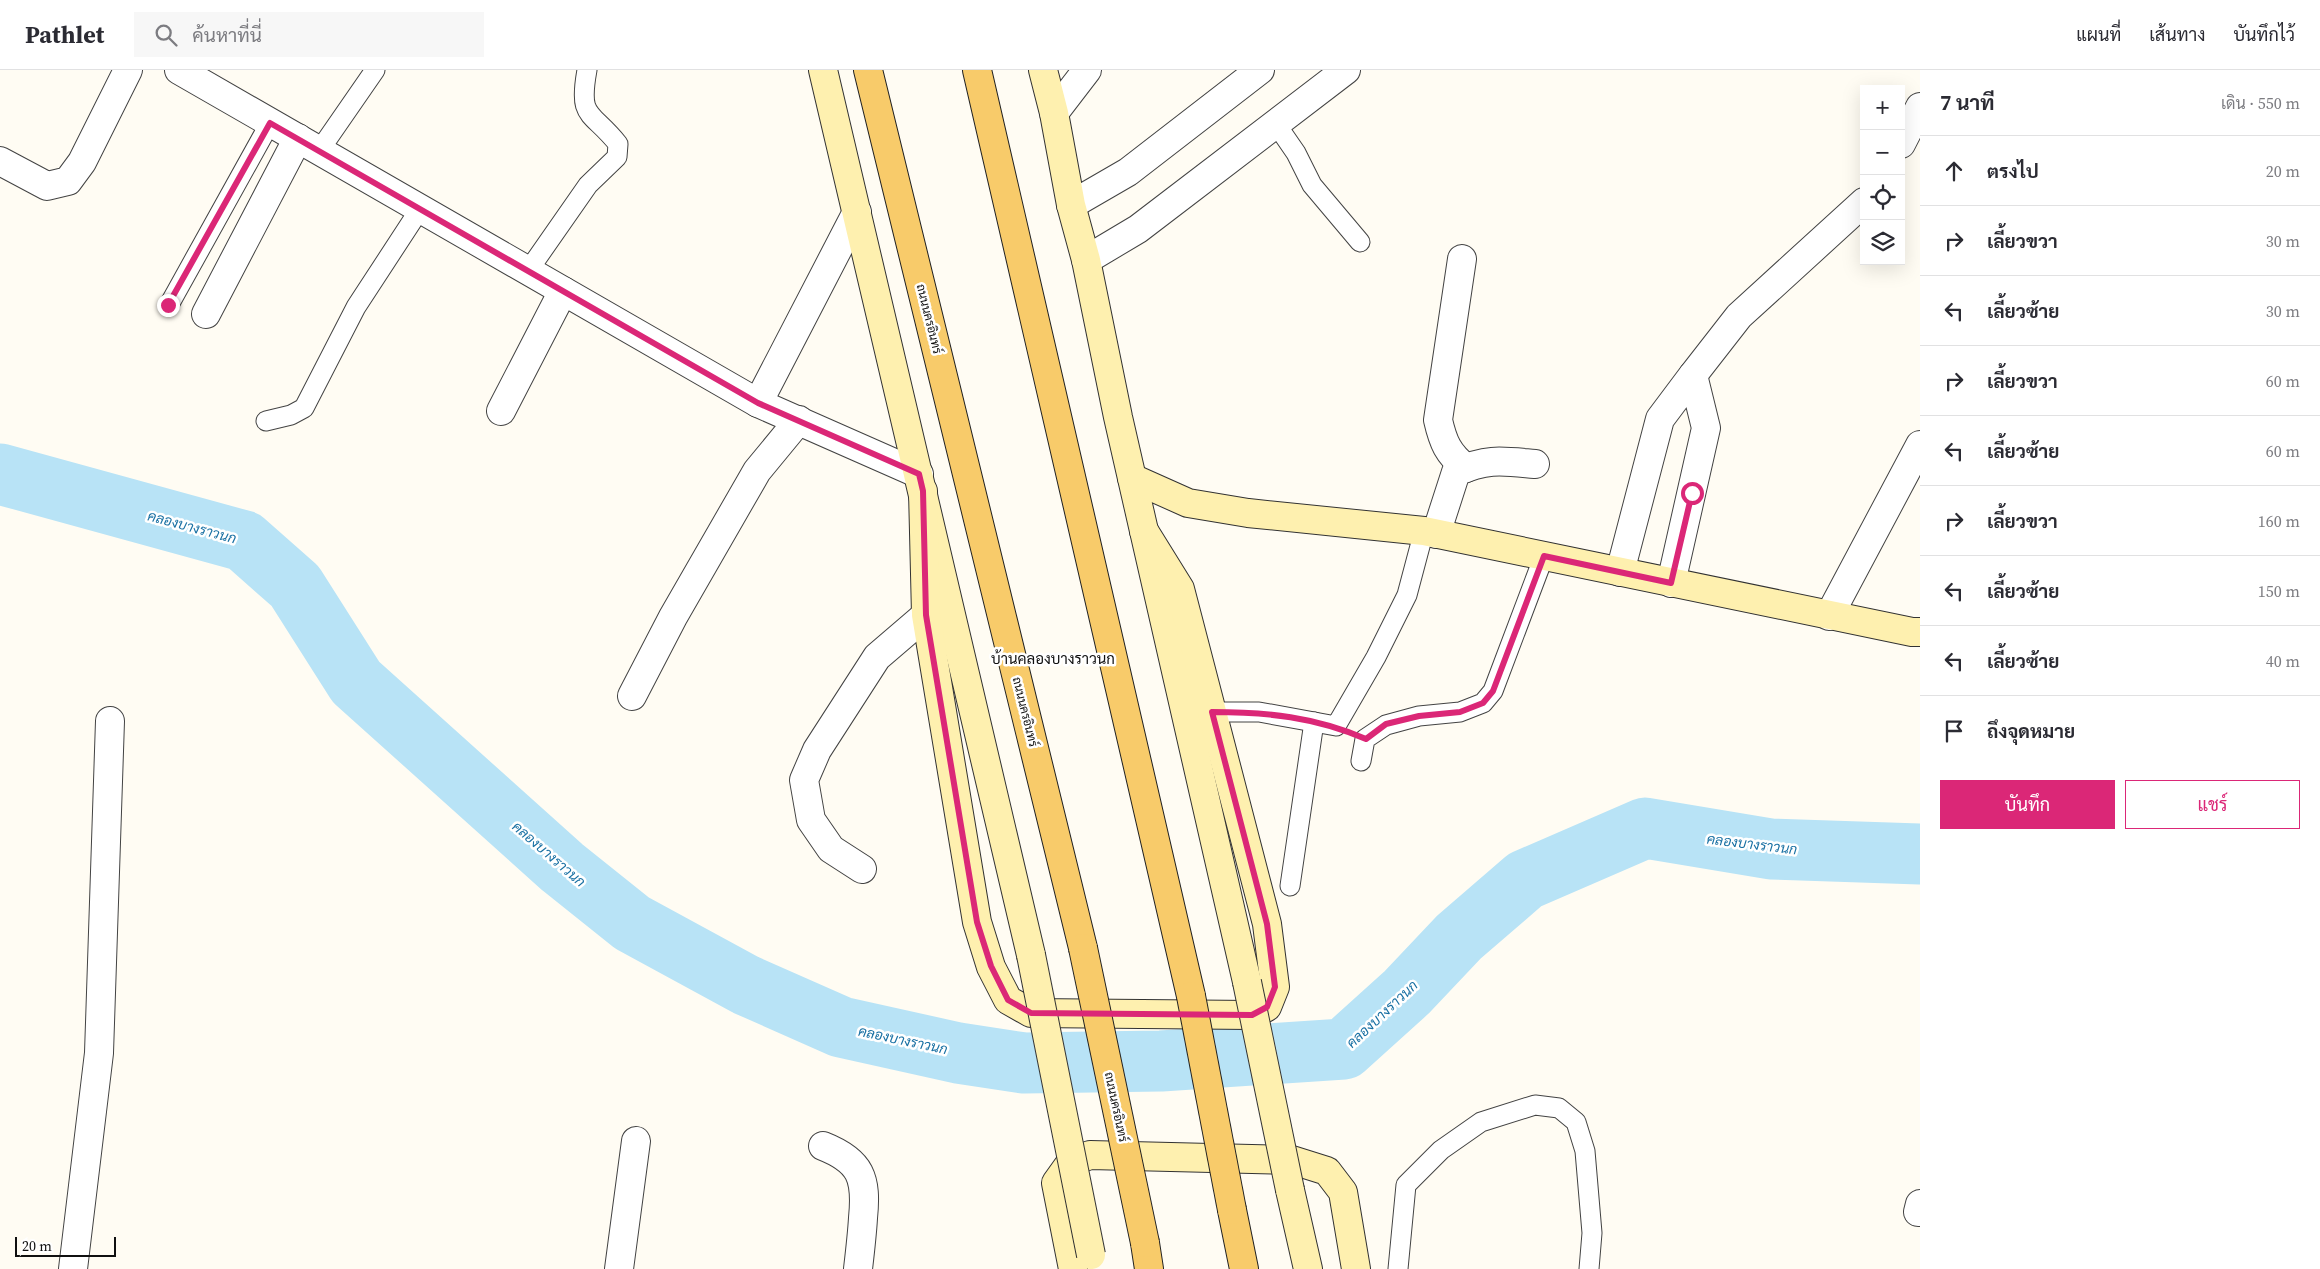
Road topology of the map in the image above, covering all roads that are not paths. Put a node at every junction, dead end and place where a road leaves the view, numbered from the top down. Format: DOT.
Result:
graph roads {
  1 [pos="128,70"];
  2 [pos="179,70"];
  3 [pos="375,70"];
  4 [pos="587,70"];
  5 [pos="823,70"];
  6 [pos="868,70"];
  7 [pos="976,70"];
  8 [pos="1043,70"];
  9 [pos="1087,70"];
  10 [pos="1260,70"];
  11 [pos="1340,72"];
  12 [pos="1920,107"];
  13 [pos="1054,113"];
  14 [pos="270,123"];
  15 [pos="1276,124"];
  16 [pos="1905,136"];
  17 [pos="309,144"];
  18 [pos="0,161"];
  19 [pos="1071,205"];
  20 [pos="1860,206"];
  21 [pos="420,209"];
  22 [pos="857,212"];
  23 [pos="1360,242"];
  24 [pos="1462,259"];
  25 [pos="1086,260"];
  26 [pos="528,271"];
  27 [pos="563,291"];
  28 [pos="168,305"];
  29 [pos="206,314"];
  30 [pos="1693,376"];
  31 [pos="758,403"];
  32 [pos="501,411"];
  33 [pos="799,420"];
  34 [pos="266,421"];
  35 [pos="1920,445"];
  36 [pos="1535,464"];
  37 [pos="1466,468"];
  38 [pos="1132,478"];
  39 [pos="921,483"];
  40 [pos="1144,531"];
  41 [pos="1430,532"];
  42 [pos="1544,556"];
  43 [pos="1620,572"];
  44 [pos="1671,583"];
  45 [pos="926,615"];
  46 [pos="1829,616"];
  47 [pos="1920,632"];
  48 [pos="632,696"];
  49 [pos="1212,712"];
  50 [pos="110,721"];
  51 [pos="1314,722"];
  52 [pos="1336,726"];
  53 [pos="1366,739"];
  54 [pos="1361,761"];
  55 [pos="862,869"];
  56 [pos="1290,886"];
  57 [pos="636,1141"];
  58 [pos="823,1146"];
  59 [pos="1147,1256"];
  60 [pos="1086,1264"];
  61 [pos="72,1269"];
  62 [pos="619,1269"];
  63 [pos="858,1269"];
  64 [pos="1244,1269"];
  65 [pos="1308,1269"];
  66 [pos="1356,1269"];
  67 [pos="1398,1269"];
  68 [pos="1589,1269"];
  1 -- 18 [label="street"];
  2 -- 14 [label="street"];
  3 -- 17 [label="lane"];
  4 -- 26 [label="lane"];
  5 -- 22 [label="main road"];
  6 -- 59 [label="main road, ถนนนครอินทร์, bridge"];
  7 -- 64 [label="main road, bridge"];
  8 -- 13 [label="main road"];
  9 -- 13 [label="street"];
  10 -- 19 [label="street"];
  11 -- 15 [label="street"];
  12 -- 16 [label="street"];
  13 -- 19 [label="main road"];
  14 -- 17 [label="street"];
  14 -- 28 [label="lane"];
  15 -- 23 [label="lane"];
  15 -- 25 [label="street"];
  17 -- 21 [label="street"];
  17 -- 29 [label="street"];
  19 -- 25 [label="main road"];
  20 -- 30 [label="street"];
  21 -- 26 [label="street"];
  21 -- 34 [label="lane"];
  22 -- 31 [label="street"];
  22 -- 39 [label="main road"];
  24 -- 37 [label="street"];
  25 -- 38 [label="main road"];
  26 -- 27 [label="street"];
  27 -- 31 [label="street"];
  27 -- 32 [label="street"];
  30 -- 43 [label="street"];
  30 -- 44 [label="street"];
  31 -- 33 [label="street"];
  33 -- 39 [label="street"];
  33 -- 48 [label="street"];
  35 -- 46 [label="street"];
  36 -- 37 [label="street"];
  37 -- 41 [label="street"];
  38 -- 40 [label="main road"];
  38 -- 41 [label="main road"];
  39 -- 45 [label="main road"];
  39 -- 60 [label="main road, bridge"];
  40 -- 49 [label="main road"];
  40 -- 65 [label="main road, bridge"];
  41 -- 42 [label="main road"];
  41 -- 52 [label="lane"];
  42 -- 43 [label="main road"];
  42 -- 53 [label="lane"];
  43 -- 44 [label="main road"];
  44 -- 46 [label="main road"];
  45 -- 49 [label="main road"];
  45 -- 55 [label="street"];
  46 -- 47 [label="main road"];
  49 -- 51 [label="lane"];
  50 -- 61 [label="street"];
  51 -- 52 [label="lane"];
  51 -- 56 [label="lane"];
  52 -- 53 [label="lane"];
  53 -- 54 [label="lane"];
  57 -- 62 [label="street"];
  58 -- 63 [label="street"];
  60 -- 66 [label="main road"];
  67 -- 68 [label="lane"];
}
